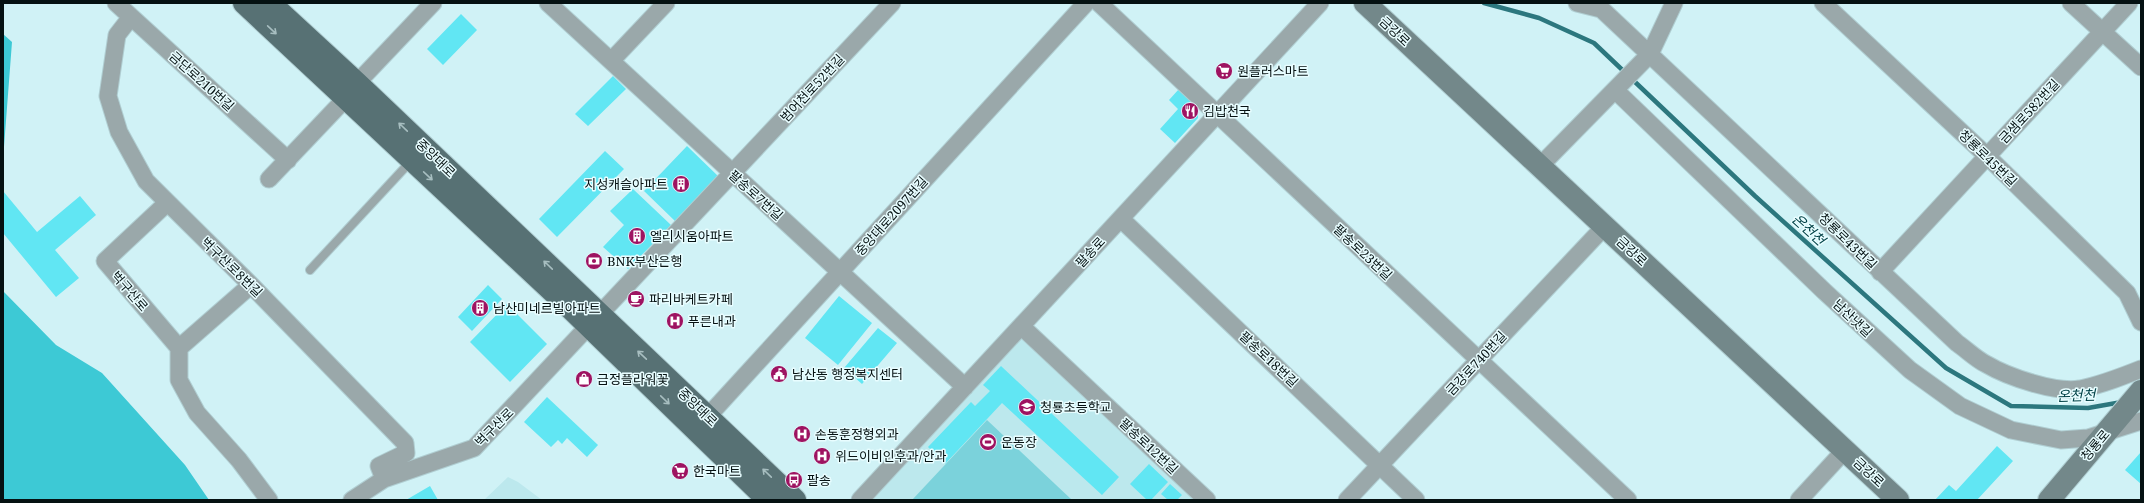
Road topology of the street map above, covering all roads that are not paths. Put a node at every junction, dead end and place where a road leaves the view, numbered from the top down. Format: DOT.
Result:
graph roads {
  1 [pos="116,3"];
  2 [pos="244,3"];
  3 [pos="270,3"];
  4 [pos="433,3"];
  5 [pos="548,3"];
  6 [pos="666,3"];
  7 [pos="892,3"];
  8 [pos="1086,3"];
  9 [pos="1099,3"];
  10 [pos="1320,3"];
  11 [pos="1365,3"];
  12 [pos="1578,3"];
  13 [pos="1674,3"];
  14 [pos="2072,3"];
  15 [pos="2129,3"];
  16 [pos="1829,5"];
  17 [pos="1598,6"];
  18 [pos="131,17"];
  19 [pos="2102,31"];
  20 [pos="1645,59"];
  21 [pos="612,62"];
  22 [pos="2141,67"];
  23 [pos="1617,88"];
  24 [pos="352,90"];
  25 [pos="1217,114"];
  26 [pos="1987,156"];
  27 [pos="288,160"];
  28 [pos="412,161"];
  29 [pos="1540,166"];
  30 [pos="731,173"];
  31 [pos="269,179"];
  32 [pos="167,203"];
  33 [pos="1120,218"];
  34 [pos="1605,226"];
  35 [pos="310,270"];
  36 [pos="840,272"];
  37 [pos="1880,272"];
  38 [pos="251,285"];
  39 [pos="595,321"];
  40 [pos="2141,322"];
  41 [pos="1021,326"];
  42 [pos="179,348"];
  43 [pos="1479,360"];
  44 [pos="2141,369"];
  45 [pos="964,387"];
  46 [pos="2141,391"];
  47 [pos="2133,416"];
  48 [pos="702,423"];
  49 [pos="2106,433"];
  50 [pos="1845,450"];
  51 [pos="1380,464"];
  52 [pos="384,479"];
  53 [pos="269,500"];
  54 [pos="352,500"];
  55 [pos="768,500"];
  56 [pos="795,500"];
  57 [pos="860,500"];
  58 [pos="1207,500"];
  59 [pos="1347,500"];
  60 [pos="1416,500"];
  61 [pos="1628,500"];
  62 [pos="1799,500"];
  63 [pos="1898,500"];
  64 [pos="2049,500"];
  1 -- 18 [label="street, 금단로210번길"];
  2 -- 24 [label="main road, 중앙대로, one-way"];
  3 -- 24 [label="main road, 중앙대로"];
  4 -- 24 [label="street"];
  5 -- 21 [label="street, 팔송로7번길"];
  6 -- 21 [label="street"];
  7 -- 30 [label="street, 범어천로52번길"];
  8 -- 36 [label="street, 중앙대로2097번길"];
  9 -- 25 [label="street, 팔송로23번길"];
  10 -- 25 [label="street, 팔송로"];
  11 -- 29 [label="street, 금강로"];
  12 -- 17 [label="street"];
  13 -- 20 [label="street"];
  14 -- 19 [label="street"];
  15 -- 19 [label="street, 금샘로582번길"];
  16 -- 26 [label="street, 청룡로45번길"];
  17 -- 20 [label="street, 청룡로43번길"];
  18 -- 27 [label="street, 금단로210번길"];
  18 -- 32 [label="street, 벅구산로8번길"];
  19 -- 22 [label="street"];
  19 -- 26 [label="street, 금샘로582번길"];
  20 -- 23 [label="street"];
  20 -- 37 [label="street, 청룡로43번길"];
  21 -- 30 [label="street, 팔송로7번길"];
  23 -- 29 [label="street"];
  23 -- 49 [label="street, 남산냇길"];
  24 -- 27 [label="street"];
  24 -- 28 [label="main road, 중앙대로"];
  39 -- 24 [label="main road, 중앙대로, one-way"];
  25 -- 33 [label="street, 팔송로"];
  25 -- 43 [label="street, 팔송로23번길"];
  26 -- 37 [label="street, 금샘로582번길"];
  26 -- 40 [label="street, 청룡로45번길"];
  27 -- 31 [label="street"];
  28 -- 35 [label="lane, 중앙대로"];
  28 -- 39 [label="main road, 중앙대로, one-way"];
  29 -- 34 [label="street, 금강로"];
  30 -- 36 [label="street, 팔송로7번길"];
  30 -- 39 [label="street"];
  32 -- 38 [label="street, 벅구산로8번길"];
  32 -- 42 [label="street, 벅구산로"];
  33 -- 41 [label="street, 팔송로"];
  33 -- 51 [label="street, 팔송로18번길"];
  34 -- 43 [label="street, 금강로740번길"];
  34 -- 50 [label="street, 금강로"];
  36 -- 45 [label="street, 팔송로7번길"];
  36 -- 48 [label="street, 중앙대로2097번길"];
  37 -- 44 [label="street, 청룡로43번길"];
  38 -- 42 [label="street"];
  38 -- 52 [label="street, 벅구산로8번길"];
  39 -- 48 [label="main road, 중앙대로"];
  39 -- 52 [label="street, 벅구산로"];
  41 -- 45 [label="street, 팔송로"];
  41 -- 58 [label="street, 팔송로12번길"];
  42 -- 53 [label="street"];
  43 -- 51 [label="street, 금강로740번길"];
  43 -- 61 [label="street, 팔송로23번길"];
  45 -- 57 [label="street, 팔송로"];
  46 -- 47 [label="street, 청룡로"];
  47 -- 49 [label="street, 청룡로"];
  48 -- 55 [label="main road, 중앙대로"];
  56 -- 48 [label="main road, 중앙대로, one-way"];
  49 -- 64 [label="street, 청룡로"];
  50 -- 62 [label="street"];
  50 -- 63 [label="street, 금강로"];
  51 -- 59 [label="street, 금강로740번길"];
  51 -- 60 [label="street, 팔송로18번길"];
  52 -- 54 [label="street, 벅구산로"];
}
